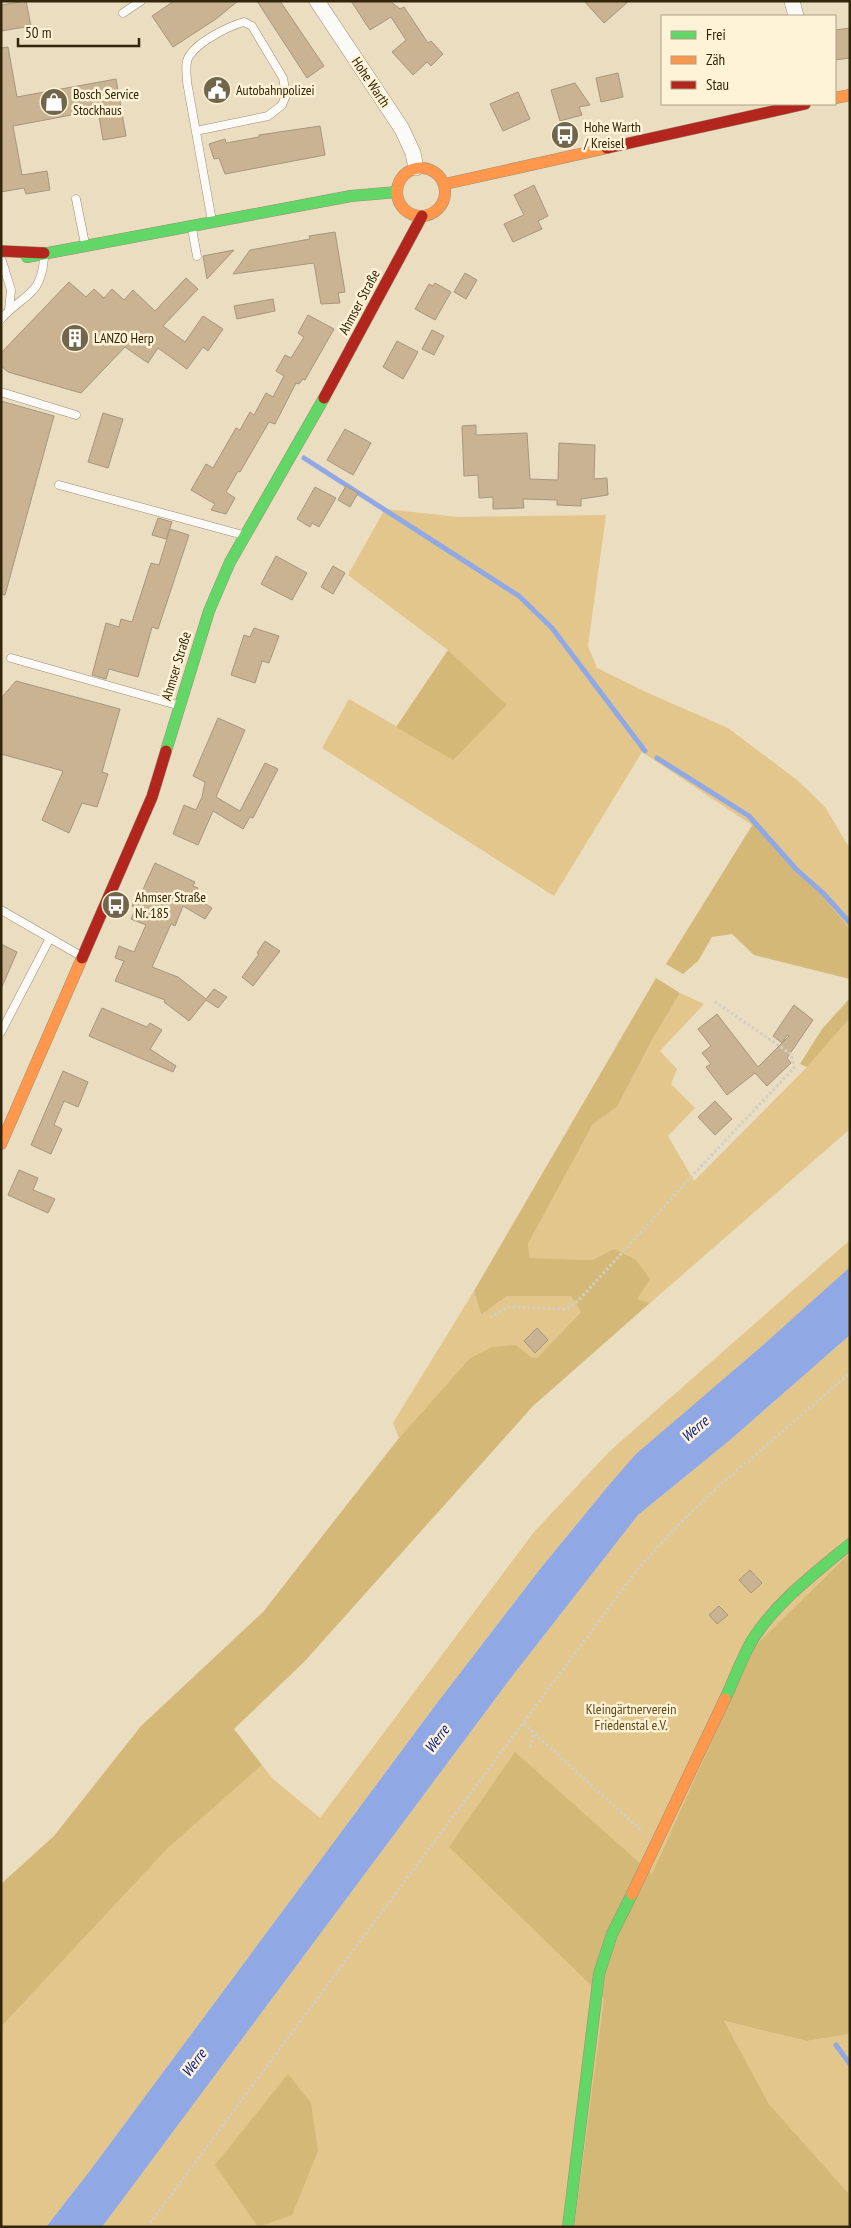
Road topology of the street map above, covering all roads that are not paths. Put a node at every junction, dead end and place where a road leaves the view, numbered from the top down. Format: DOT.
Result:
graph roads {
  1 [pos="141,1"];
  2 [pos="316,1"];
  3 [pos="792,1"];
  4 [pos="123,13"];
  5 [pos="796,15"];
  6 [pos="850,95"];
  7 [pos="836,98"];
  8 [pos="800,105"];
  9 [pos="196,131"];
  10 [pos="416,168"];
  11 [pos="445,184"];
  12 [pos="397,192"];
  13 [pos="76,199"];
  14 [pos="422,216"];
  15 [pos="212,223"];
  16 [pos="192,227"];
  17 [pos="85,246"];
  18 [pos="1,251"];
  19 [pos="44,253"];
  20 [pos="197,256"];
  21 [pos="2,261"];
  22 [pos="9,310"];
  23 [pos="1,319"];
  24 [pos="1,392"];
  25 [pos="76,415"];
  26 [pos="60,485"];
  27 [pos="244,535"];
  28 [pos="11,658"];
  29 [pos="179,706"];
  30 [pos="1,910"];
  31 [pos="50,938"];
  32 [pos="83,957"];
  33 [pos="1,1032"];
  34 [pos="1,1144"];
  35 [pos="850,1544"];
  36 [pos="568,2227"];
  1 -- 4 [label="lane"];
  2 -- 10 [label="street, Hohe Warth"];
  3 -- 5 [label="street"];
  6 -- 7 [label="main road"];
  8 -- 11 [label="main road"];
  9 -- 9 [label="lane"];
  9 -- 15 [label="lane"];
  10 -- 11 [label="main road"];
  10 -- 12 [label="main road"];
  11 -- 14 [label="main road"];
  12 -- 14 [label="main road"];
  12 -- 15 [label="main road"];
  13 -- 17 [label="lane"];
  14 -- 27 [label="main road, Ahmser Straße"];
  15 -- 16 [label="main road"];
  16 -- 17 [label="main road"];
  16 -- 20 [label="lane"];
  17 -- 19 [label="main road"];
  18 -- 19 [label="main road"];
  19 -- 21 [label="main road"];
  19 -- 22 [label="lane"];
  21 -- 22 [label="lane"];
  22 -- 23 [label="lane"];
  24 -- 25 [label="lane"];
  26 -- 27 [label="lane"];
  27 -- 29 [label="main road, Ahmser Straße"];
  28 -- 29 [label="lane"];
  29 -- 32 [label="main road, Ahmser Straße"];
  30 -- 31 [label="lane"];
  31 -- 32 [label="lane"];
  31 -- 33 [label="lane"];
  32 -- 34 [label="main road, Ahmser Straße"];
  35 -- 36 [label="main road"];
}
